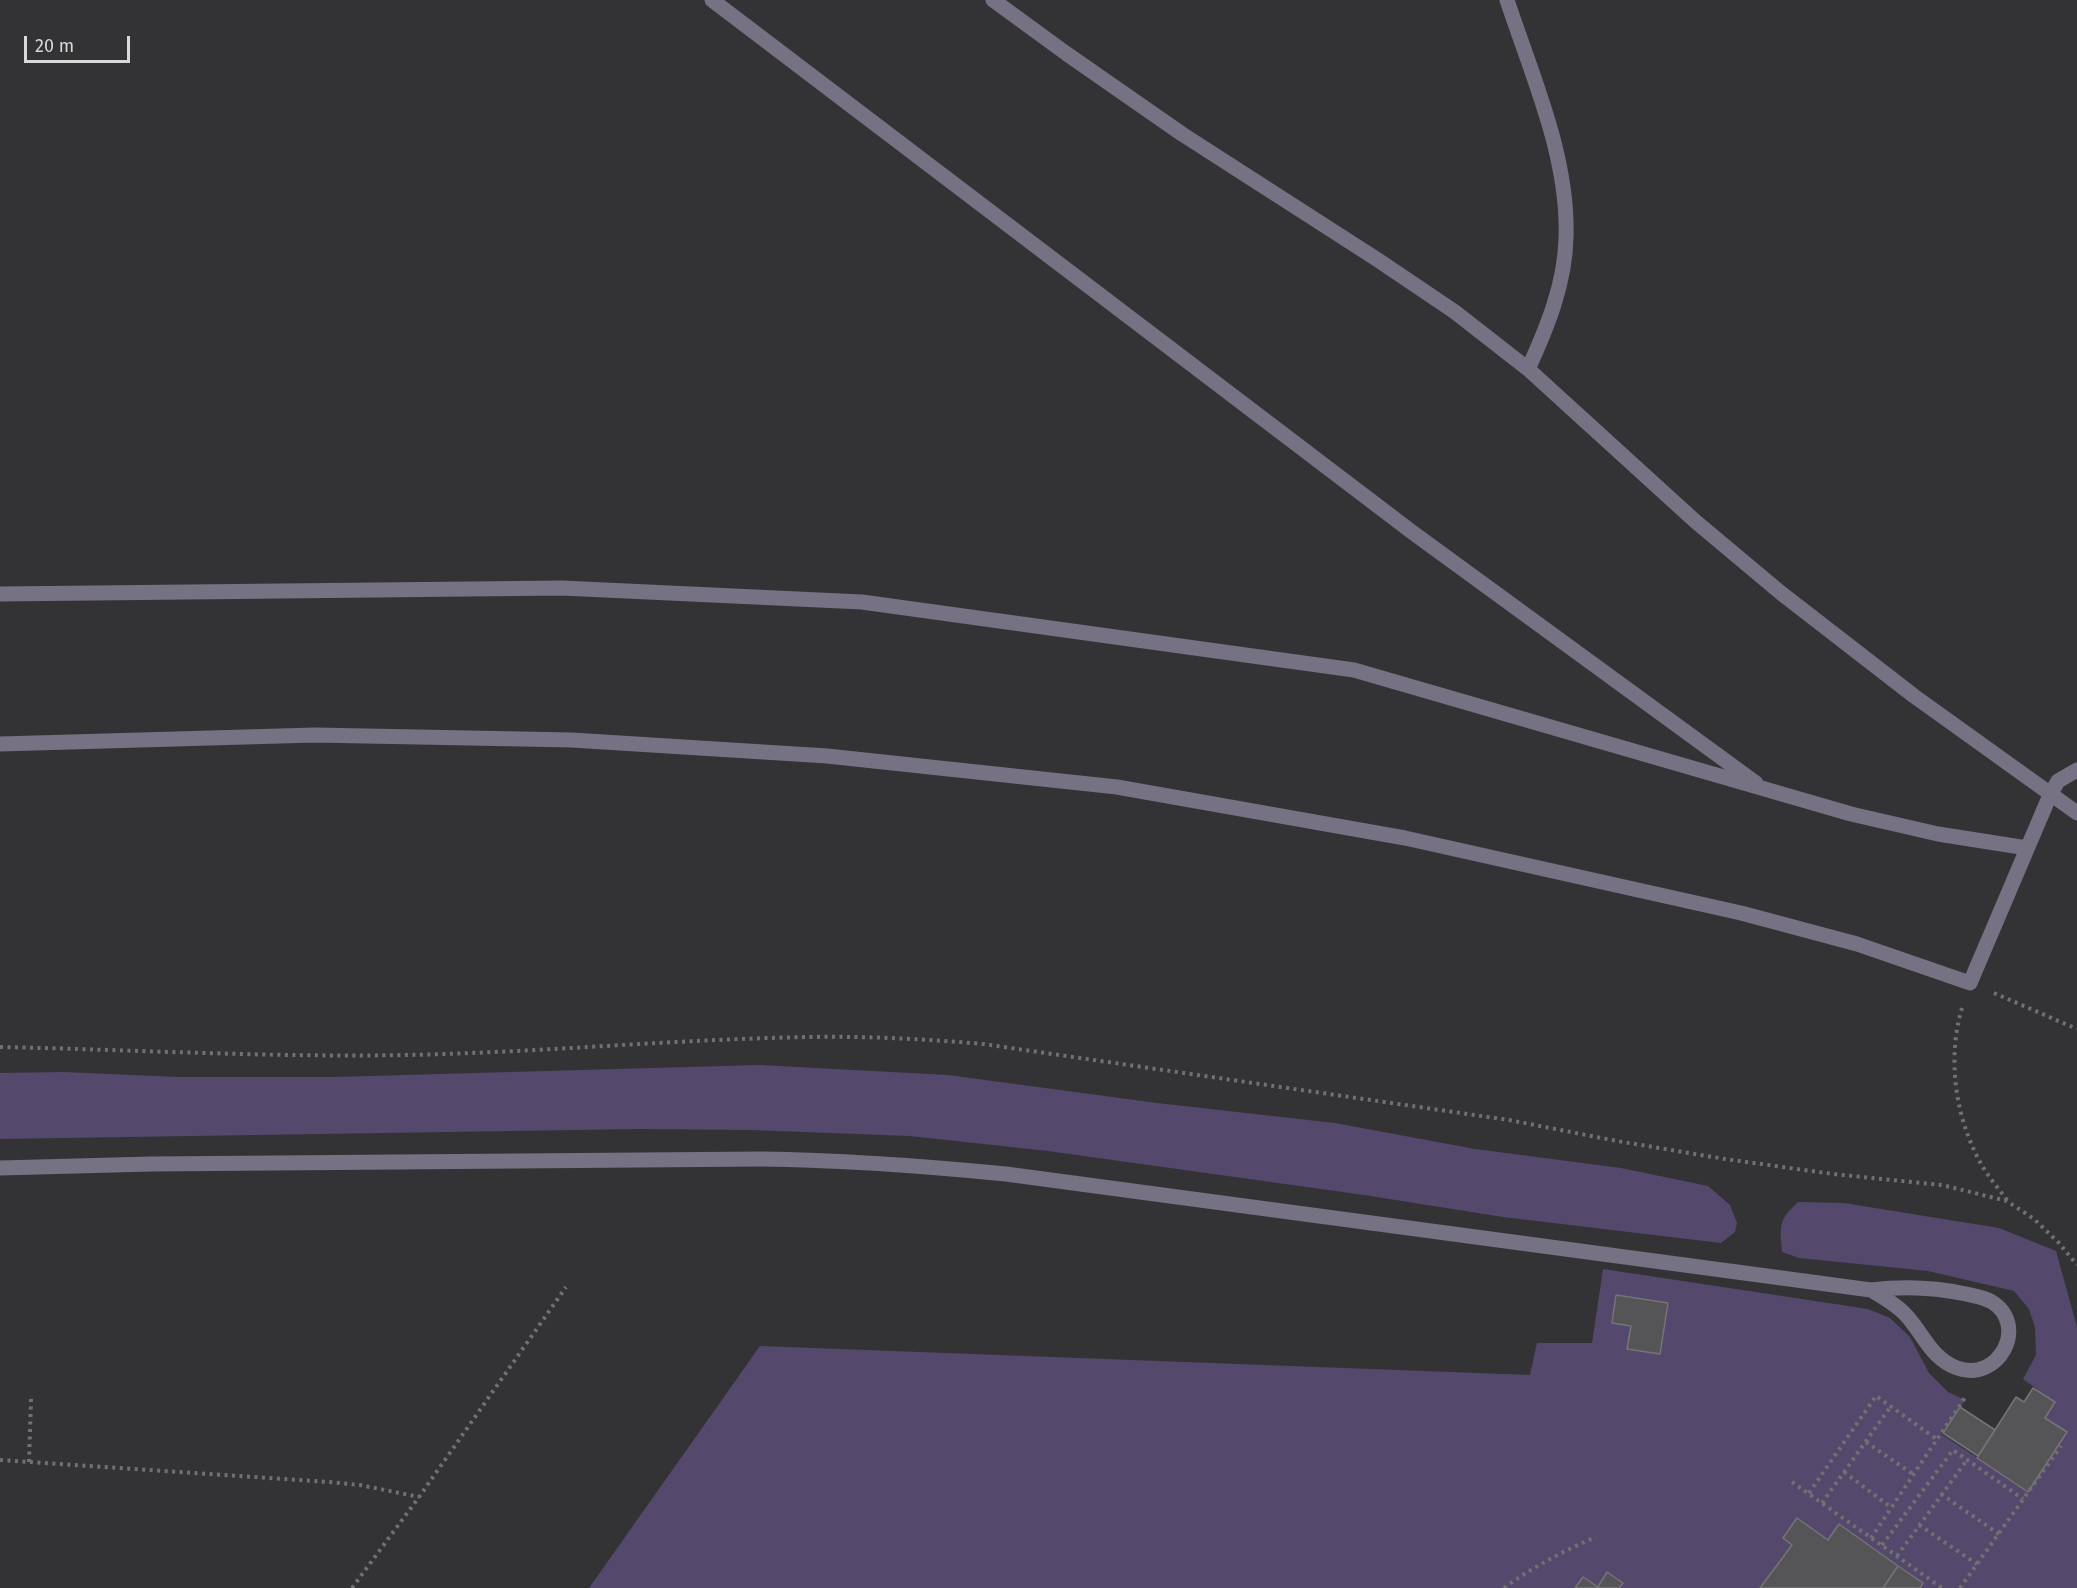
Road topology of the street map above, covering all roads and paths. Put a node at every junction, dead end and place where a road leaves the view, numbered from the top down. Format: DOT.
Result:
graph roads {
  1 [pos="712,0"];
  2 [pos="993,0"];
  3 [pos="1506,0"];
  4 [pos="1528,369"];
  5 [pos="0,594"];
  6 [pos="0,744"];
  7 [pos="2077,770"];
  8 [pos="1765,790"];
  9 [pos="2050,795"];
  10 [pos="2077,813"];
  11 [pos="2027,848"];
  12 [pos="1970,983"];
  13 [pos="2077,1029"];
  14 [pos="0,1047"];
  15 [pos="0,1168"];
  16 [pos="2007,1201"];
  17 [pos="2077,1265"];
  18 [pos="566,1287"];
  19 [pos="1871,1290"];
  20 [pos="1984,1369"];
  21 [pos="31,1399"];
  22 [pos="1891,1406"];
  23 [pos="1938,1440"];
  24 [pos="1866,1442"];
  25 [pos="2061,1446"];
  26 [pos="0,1460"];
  27 [pos="1967,1460"];
  28 [pos="28,1462"];
  29 [pos="1844,1472"];
  30 [pos="1914,1475"];
  31 [pos="1792,1482"];
  32 [pos="1809,1493"];
  33 [pos="1941,1494"];
  34 [pos="418,1497"];
  35 [pos="2023,1499"];
  36 [pos="1822,1503"];
  37 [pos="1892,1508"];
  38 [pos="1919,1525"];
  39 [pos="1999,1534"];
  40 [pos="1596,1537"];
  41 [pos="1871,1538"];
  42 [pos="1882,1545"];
  43 [pos="1897,1556"];
  44 [pos="1977,1564"];
  45 [pos="352,1588"];
  46 [pos="1504,1588"];
  47 [pos="1942,1588"];
  48 [pos="1960,1588"];
  1 -- 8 [label="street"];
  2 -- 4 [label="street"];
  3 -- 4 [label="street"];
  4 -- 9 [label="street"];
  5 -- 8 [label="street"];
  6 -- 12 [label="street"];
  7 -- 9 [label="street"];
  8 -- 11 [label="street"];
  9 -- 10 [label="street"];
  9 -- 11 [label="street"];
  11 -- 12 [label="street"];
  12 -- 13 [label="path"];
  12 -- 16 [label="path"];
  14 -- 16 [label="path"];
  15 -- 19 [label="street"];
  16 -- 17 [label="path"];
  18 -- 34 [label="path"];
  19 -- 20 [label="street"];
  19 -- 20 [label="street"];
  20 -- 23 [label="path"];
  21 -- 28 [label="path"];
  22 -- 23 [label="path"];
  22 -- 24 [label="path"];
  22 -- 32 [label="path"];
  23 -- 30 [label="path"];
  24 -- 29 [label="path"];
  24 -- 30 [label="path"];
  25 -- 35 [label="path"];
  26 -- 28 [label="path"];
  27 -- 33 [label="path"];
  27 -- 35 [label="path"];
  27 -- 42 [label="path"];
  28 -- 34 [label="path"];
  29 -- 36 [label="path"];
  29 -- 37 [label="path"];
  30 -- 37 [label="path"];
  31 -- 32 [label="path"];
  32 -- 36 [label="path"];
  33 -- 38 [label="path"];
  33 -- 39 [label="path"];
  34 -- 45 [label="path"];
  35 -- 39 [label="path"];
  36 -- 41 [label="path"];
  37 -- 41 [label="path"];
  38 -- 43 [label="path"];
  38 -- 44 [label="path"];
  39 -- 44 [label="path"];
  40 -- 46 [label="path"];
  41 -- 42 [label="path"];
  42 -- 43 [label="path"];
  43 -- 47 [label="path"];
  44 -- 48 [label="path"];
}
